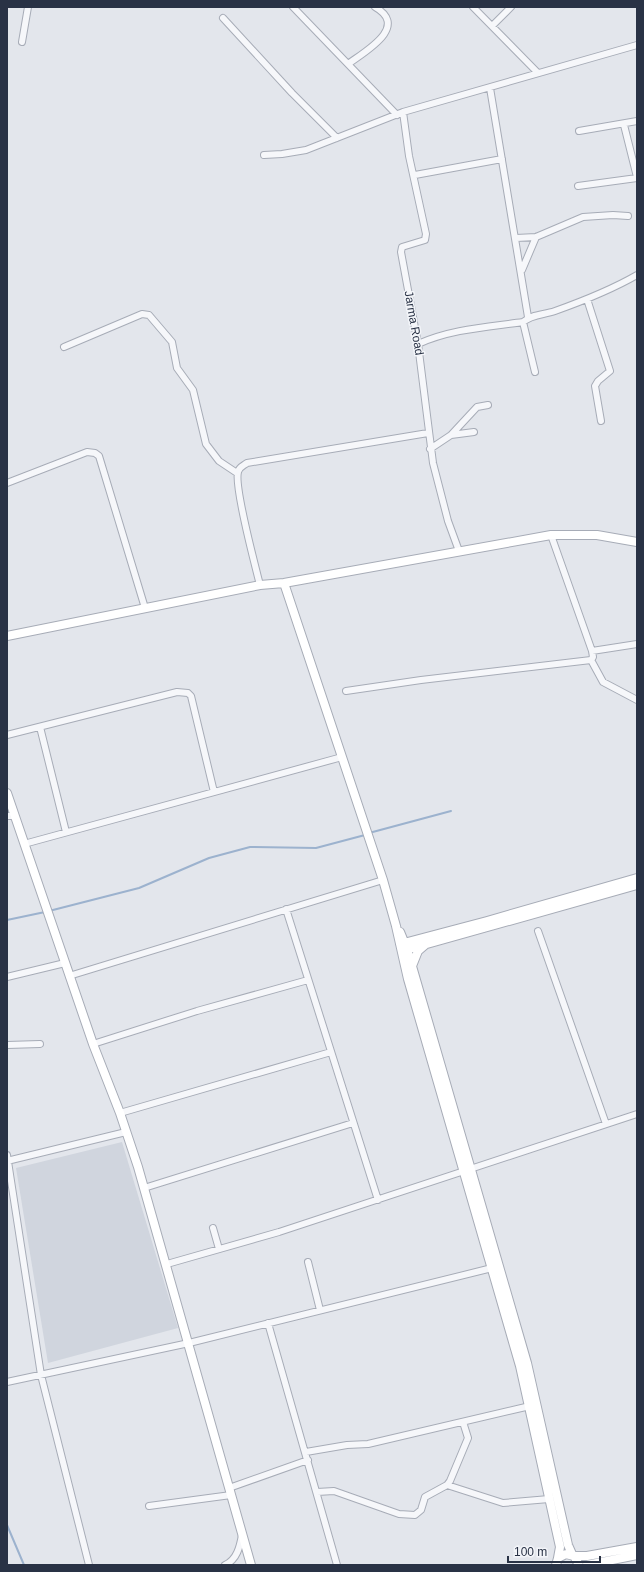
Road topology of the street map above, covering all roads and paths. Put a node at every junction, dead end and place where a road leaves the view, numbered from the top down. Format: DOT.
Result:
graph roads {
  1 [pos="28,7"];
  2 [pos="293,7"];
  3 [pos="375,7"];
  4 [pos="473,7"];
  5 [pos="511,7"];
  6 [pos="223,18"];
  7 [pos="492,26"];
  8 [pos="22,42"];
  9 [pos="637,45"];
  10 [pos="348,64"];
  11 [pos="538,73"];
  12 [pos="490,88"];
  13 [pos="400,113"];
  14 [pos="637,122"];
  15 [pos="624,125"];
  16 [pos="579,131"];
  17 [pos="337,138"];
  18 [pos="264,154"];
  19 [pos="502,159"];
  20 [pos="414,175"];
  21 [pos="637,178"];
  22 [pos="578,186"];
  23 [pos="628,216"];
  24 [pos="536,237"];
  25 [pos="516,238"];
  26 [pos="522,270"];
  27 [pos="637,275"];
  28 [pos="587,299"];
  29 [pos="528,317"];
  30 [pos="523,322"];
  31 [pos="418,344"];
  32 [pos="64,347"];
  33 [pos="535,372"];
  34 [pos="488,405"];
  35 [pos="601,421"];
  36 [pos="474,432"];
  37 [pos="428,434"];
  38 [pos="452,435"];
  39 [pos="430,449"];
  40 [pos="237,473"];
  41 [pos="7,483"];
  42 [pos="551,535"];
  43 [pos="637,542"];
  44 [pos="460,551"];
  45 [pos="284,583"];
  46 [pos="260,586"];
  47 [pos="145,608"];
  48 [pos="7,636"];
  49 [pos="637,644"];
  50 [pos="592,651"];
  51 [pos="591,660"];
  52 [pos="346,691"];
  53 [pos="637,700"];
  54 [pos="40,727"];
  55 [pos="7,735"];
  56 [pos="342,757"];
  57 [pos="214,792"];
  58 [pos="7,793"];
  59 [pos="11,816"];
  60 [pos="66,832"];
  61 [pos="24,844"];
  62 [pos="637,878"];
  63 [pos="383,880"];
  64 [pos="637,885"];
  65 [pos="286,908"];
  66 [pos="398,928"];
  67 [pos="538,931"];
  68 [pos="426,940"];
  69 [pos="403,947"];
  70 [pos="65,963"];
  71 [pos="412,966"];
  72 [pos="69,976"];
  73 [pos="7,977"];
  74 [pos="308,980"];
  75 [pos="40,1044"];
  76 [pos="93,1044"];
  77 [pos="7,1045"];
  78 [pos="331,1052"];
  79 [pos="120,1113"];
  80 [pos="637,1114"];
  81 [pos="353,1123"];
  82 [pos="606,1124"];
  83 [pos="126,1132"];
  84 [pos="8,1159"];
  85 [pos="467,1171"];
  86 [pos="144,1188"];
  87 [pos="378,1200"];
  88 [pos="213,1228"];
  89 [pos="219,1249"];
  90 [pos="308,1262"];
  91 [pos="166,1264"];
  92 [pos="492,1268"];
  93 [pos="320,1310"];
  94 [pos="268,1323"];
  95 [pos="189,1343"];
  96 [pos="41,1375"];
  97 [pos="7,1382"];
  98 [pos="530,1406"];
  99 [pos="463,1422"];
  100 [pos="306,1452"];
  101 [pos="308,1460"];
  102 [pos="447,1486"];
  103 [pos="230,1491"];
  104 [pos="317,1492"];
  105 [pos="549,1498"];
  106 [pos="149,1506"];
  107 [pos="242,1534"];
  108 [pos="637,1547"];
  109 [pos="573,1555"];
  110 [pos="637,1555"];
  111 [pos="555,1562"];
  112 [pos="89,1565"];
  113 [pos="225,1565"];
  114 [pos="251,1565"];
  115 [pos="337,1565"];
  116 [pos="580,1565"];
  117 [pos="587,1565"];
  1 -- 8 [label="street"];
  2 -- 10 [label="street"];
  3 -- 10 [label="street"];
  4 -- 7 [label="street"];
  5 -- 7 [label="street"];
  6 -- 17 [label="street"];
  7 -- 11 [label="street"];
  9 -- 11 [label="street"];
  10 -- 13 [label="street"];
  11 -- 12 [label="street"];
  12 -- 13 [label="street"];
  12 -- 19 [label="street"];
  13 -- 17 [label="street"];
  13 -- 20 [label="street, Jarma Road"];
  14 -- 15 [label="street"];
  15 -- 16 [label="street"];
  15 -- 21 [label="street"];
  17 -- 18 [label="street"];
  19 -- 20 [label="street"];
  19 -- 25 [label="street"];
  20 -- 31 [label="street, Jarma Road"];
  21 -- 22 [label="street"];
  23 -- 24 [label="street"];
  24 -- 25 [label="street"];
  24 -- 26 [label="street"];
  25 -- 26 [label="street"];
  26 -- 29 [label="street"];
  27 -- 28 [label="street"];
  28 -- 29 [label="street"];
  28 -- 35 [label="street"];
  29 -- 30 [label="street"];
  30 -- 31 [label="street"];
  30 -- 33 [label="street"];
  31 -- 37 [label="street, Jarma Road"];
  32 -- 40 [label="street"];
  34 -- 38 [label="street"];
  36 -- 38 [label="street"];
  37 -- 39 [label="street, Jarma Road"];
  37 -- 40 [label="street"];
  38 -- 39 [label="street"];
  39 -- 44 [label="street, Jarma Road"];
  40 -- 46 [label="street"];
  41 -- 47 [label="street"];
  42 -- 43 [label="street"];
  42 -- 44 [label="street"];
  42 -- 50 [label="street"];
  44 -- 45 [label="street"];
  45 -- 46 [label="street"];
  45 -- 56 [label="street"];
  46 -- 47 [label="street"];
  47 -- 48 [label="street"];
  49 -- 50 [label="street"];
  50 -- 51 [label="street"];
  51 -- 52 [label="street"];
  51 -- 53 [label="street"];
  54 -- 55 [label="street"];
  54 -- 57 [label="street"];
  54 -- 60 [label="street"];
  56 -- 57 [label="street"];
  56 -- 63 [label="street"];
  57 -- 60 [label="street"];
  58 -- 59 [label="street"];
  59 -- 61 [label="street"];
  60 -- 61 [label="street"];
  61 -- 70 [label="street"];
  62 -- 68 [label="street"];
  63 -- 65 [label="street"];
  63 -- 66 [label="street"];
  64 -- 68 [label="street"];
  65 -- 72 [label="street"];
  65 -- 74 [label="street"];
  66 -- 68 [label="street"];
  66 -- 69 [label="street"];
  67 -- 82 [label="street"];
  68 -- 69 [label="street"];
  68 -- 71 [label="street"];
  69 -- 71 [label="street"];
  69 -- 85 [label="street"];
  70 -- 72 [label="street"];
  70 -- 73 [label="street"];
  71 -- 85 [label="street"];
  72 -- 76 [label="street"];
  74 -- 76 [label="street"];
  74 -- 78 [label="street"];
  75 -- 77 [label="street"];
  76 -- 79 [label="street"];
  78 -- 79 [label="street"];
  78 -- 81 [label="street"];
  79 -- 83 [label="street"];
  80 -- 82 [label="street"];
  81 -- 86 [label="street"];
  81 -- 87 [label="street"];
  82 -- 85 [label="street"];
  83 -- 84 [label="street"];
  83 -- 86 [label="street"];
  84 -- 96 [label="street"];
  85 -- 87 [label="street"];
  85 -- 92 [label="street"];
  85 -- 109 [label="street"];
  86 -- 91 [label="street"];
  87 -- 89 [label="street"];
  88 -- 89 [label="street"];
  89 -- 91 [label="street"];
  90 -- 93 [label="street"];
  91 -- 95 [label="street"];
  92 -- 93 [label="street"];
  92 -- 98 [label="street"];
  93 -- 94 [label="street"];
  94 -- 95 [label="street"];
  94 -- 100 [label="street"];
  95 -- 96 [label="street"];
  95 -- 103 [label="street"];
  96 -- 97 [label="street"];
  96 -- 112 [label="street"];
  98 -- 99 [label="street"];
  98 -- 105 [label="street"];
  99 -- 100 [label="street"];
  99 -- 102 [label="street"];
  100 -- 101 [label="street"];
  101 -- 103 [label="street"];
  101 -- 104 [label="street"];
  102 -- 104 [label="street"];
  102 -- 105 [label="street"];
  103 -- 106 [label="street"];
  103 -- 107 [label="street"];
  104 -- 115 [label="street"];
  105 -- 111 [label="street"];
  107 -- 113 [label="street"];
  107 -- 114 [label="street"];
  108 -- 109 [label="street"];
  109 -- 111 [label="street"];
  109 -- 116 [label="street"];
  110 -- 117 [label="street"];
}
